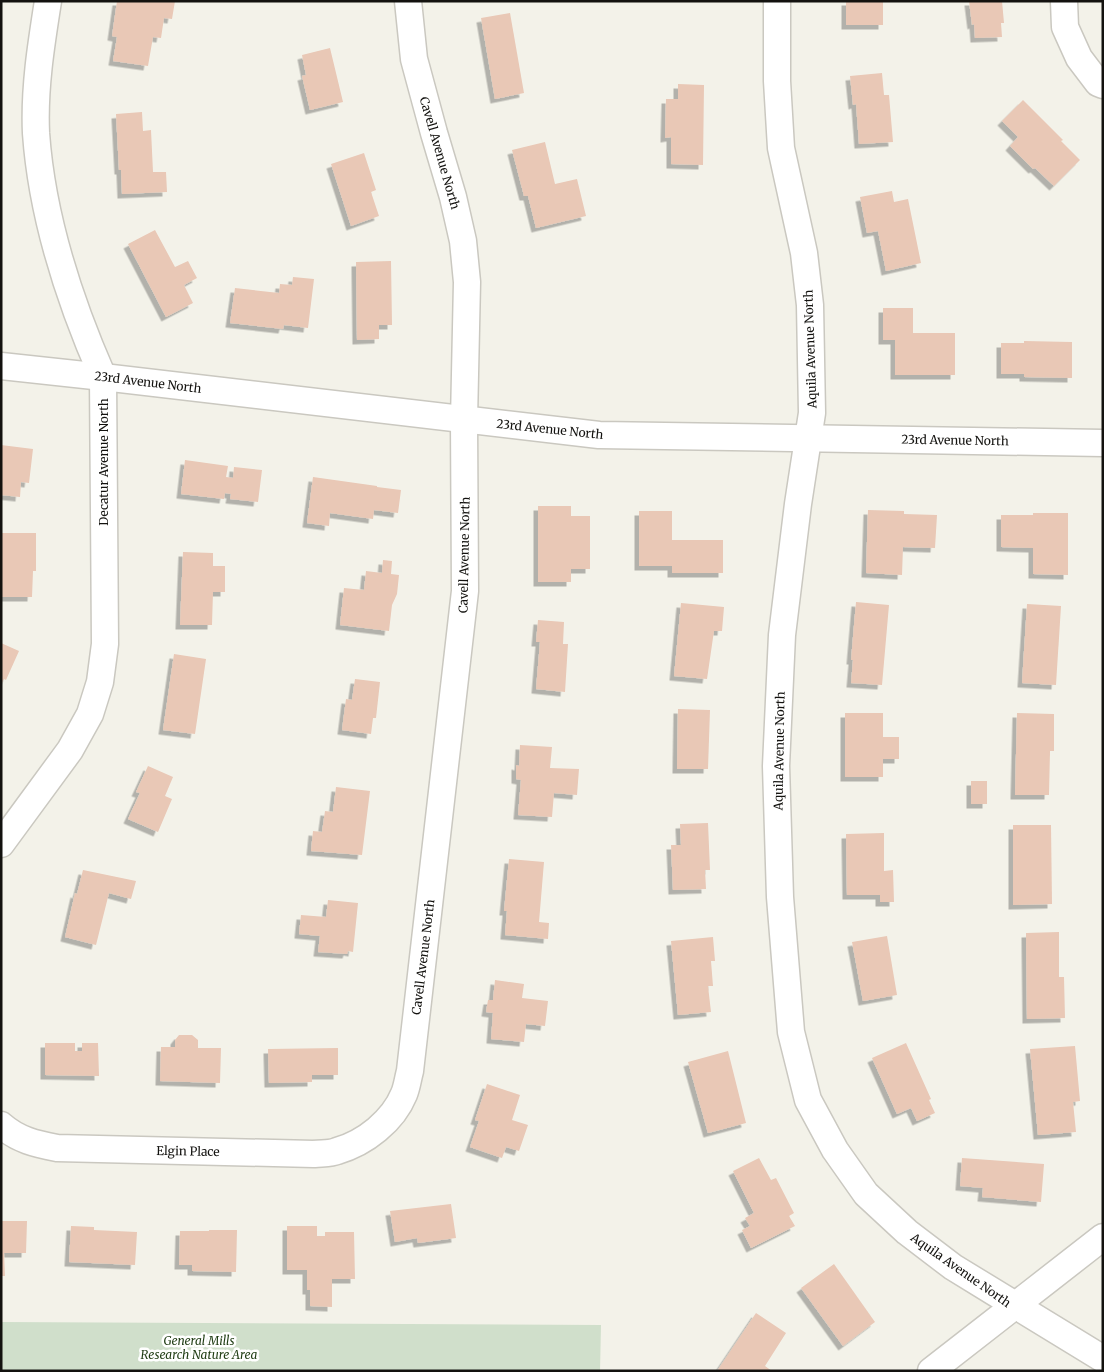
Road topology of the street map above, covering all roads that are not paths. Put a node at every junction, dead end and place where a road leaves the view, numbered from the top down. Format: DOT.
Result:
graph roads {
  1 [pos="48,1"];
  2 [pos="408,1"];
  3 [pos="777,1"];
  4 [pos="1064,1"];
  5 [pos="1103,85"];
  6 [pos="1,366"];
  7 [pos="103,376"];
  8 [pos="464,420"];
  9 [pos="808,438"];
  10 [pos="1103,443"];
  11 [pos="1,844"];
  12 [pos="1,1125"];
  13 [pos="374,1131"];
  14 [pos="1103,1237"];
  15 [pos="1015,1305"];
  16 [pos="1103,1359"];
  17 [pos="931,1371"];
  1 -- 7 [label="street, Decatur Avenue North"];
  2 -- 8 [label="street, Cavell Avenue North"];
  3 -- 9 [label="street, Aquila Avenue North"];
  4 -- 5 [label="street"];
  6 -- 7 [label="street, 23rd Avenue North"];
  7 -- 8 [label="street, 23rd Avenue North"];
  7 -- 11 [label="street, Decatur Avenue North"];
  8 -- 9 [label="street, 23rd Avenue North"];
  8 -- 13 [label="street, Cavell Avenue North"];
  9 -- 10 [label="street, 23rd Avenue North"];
  9 -- 15 [label="street, Aquila Avenue North"];
  12 -- 13 [label="street, Elgin Place"];
  14 -- 15 [label="street"];
  15 -- 16 [label="street"];
  15 -- 17 [label="street, Aquila Avenue North"];
}
